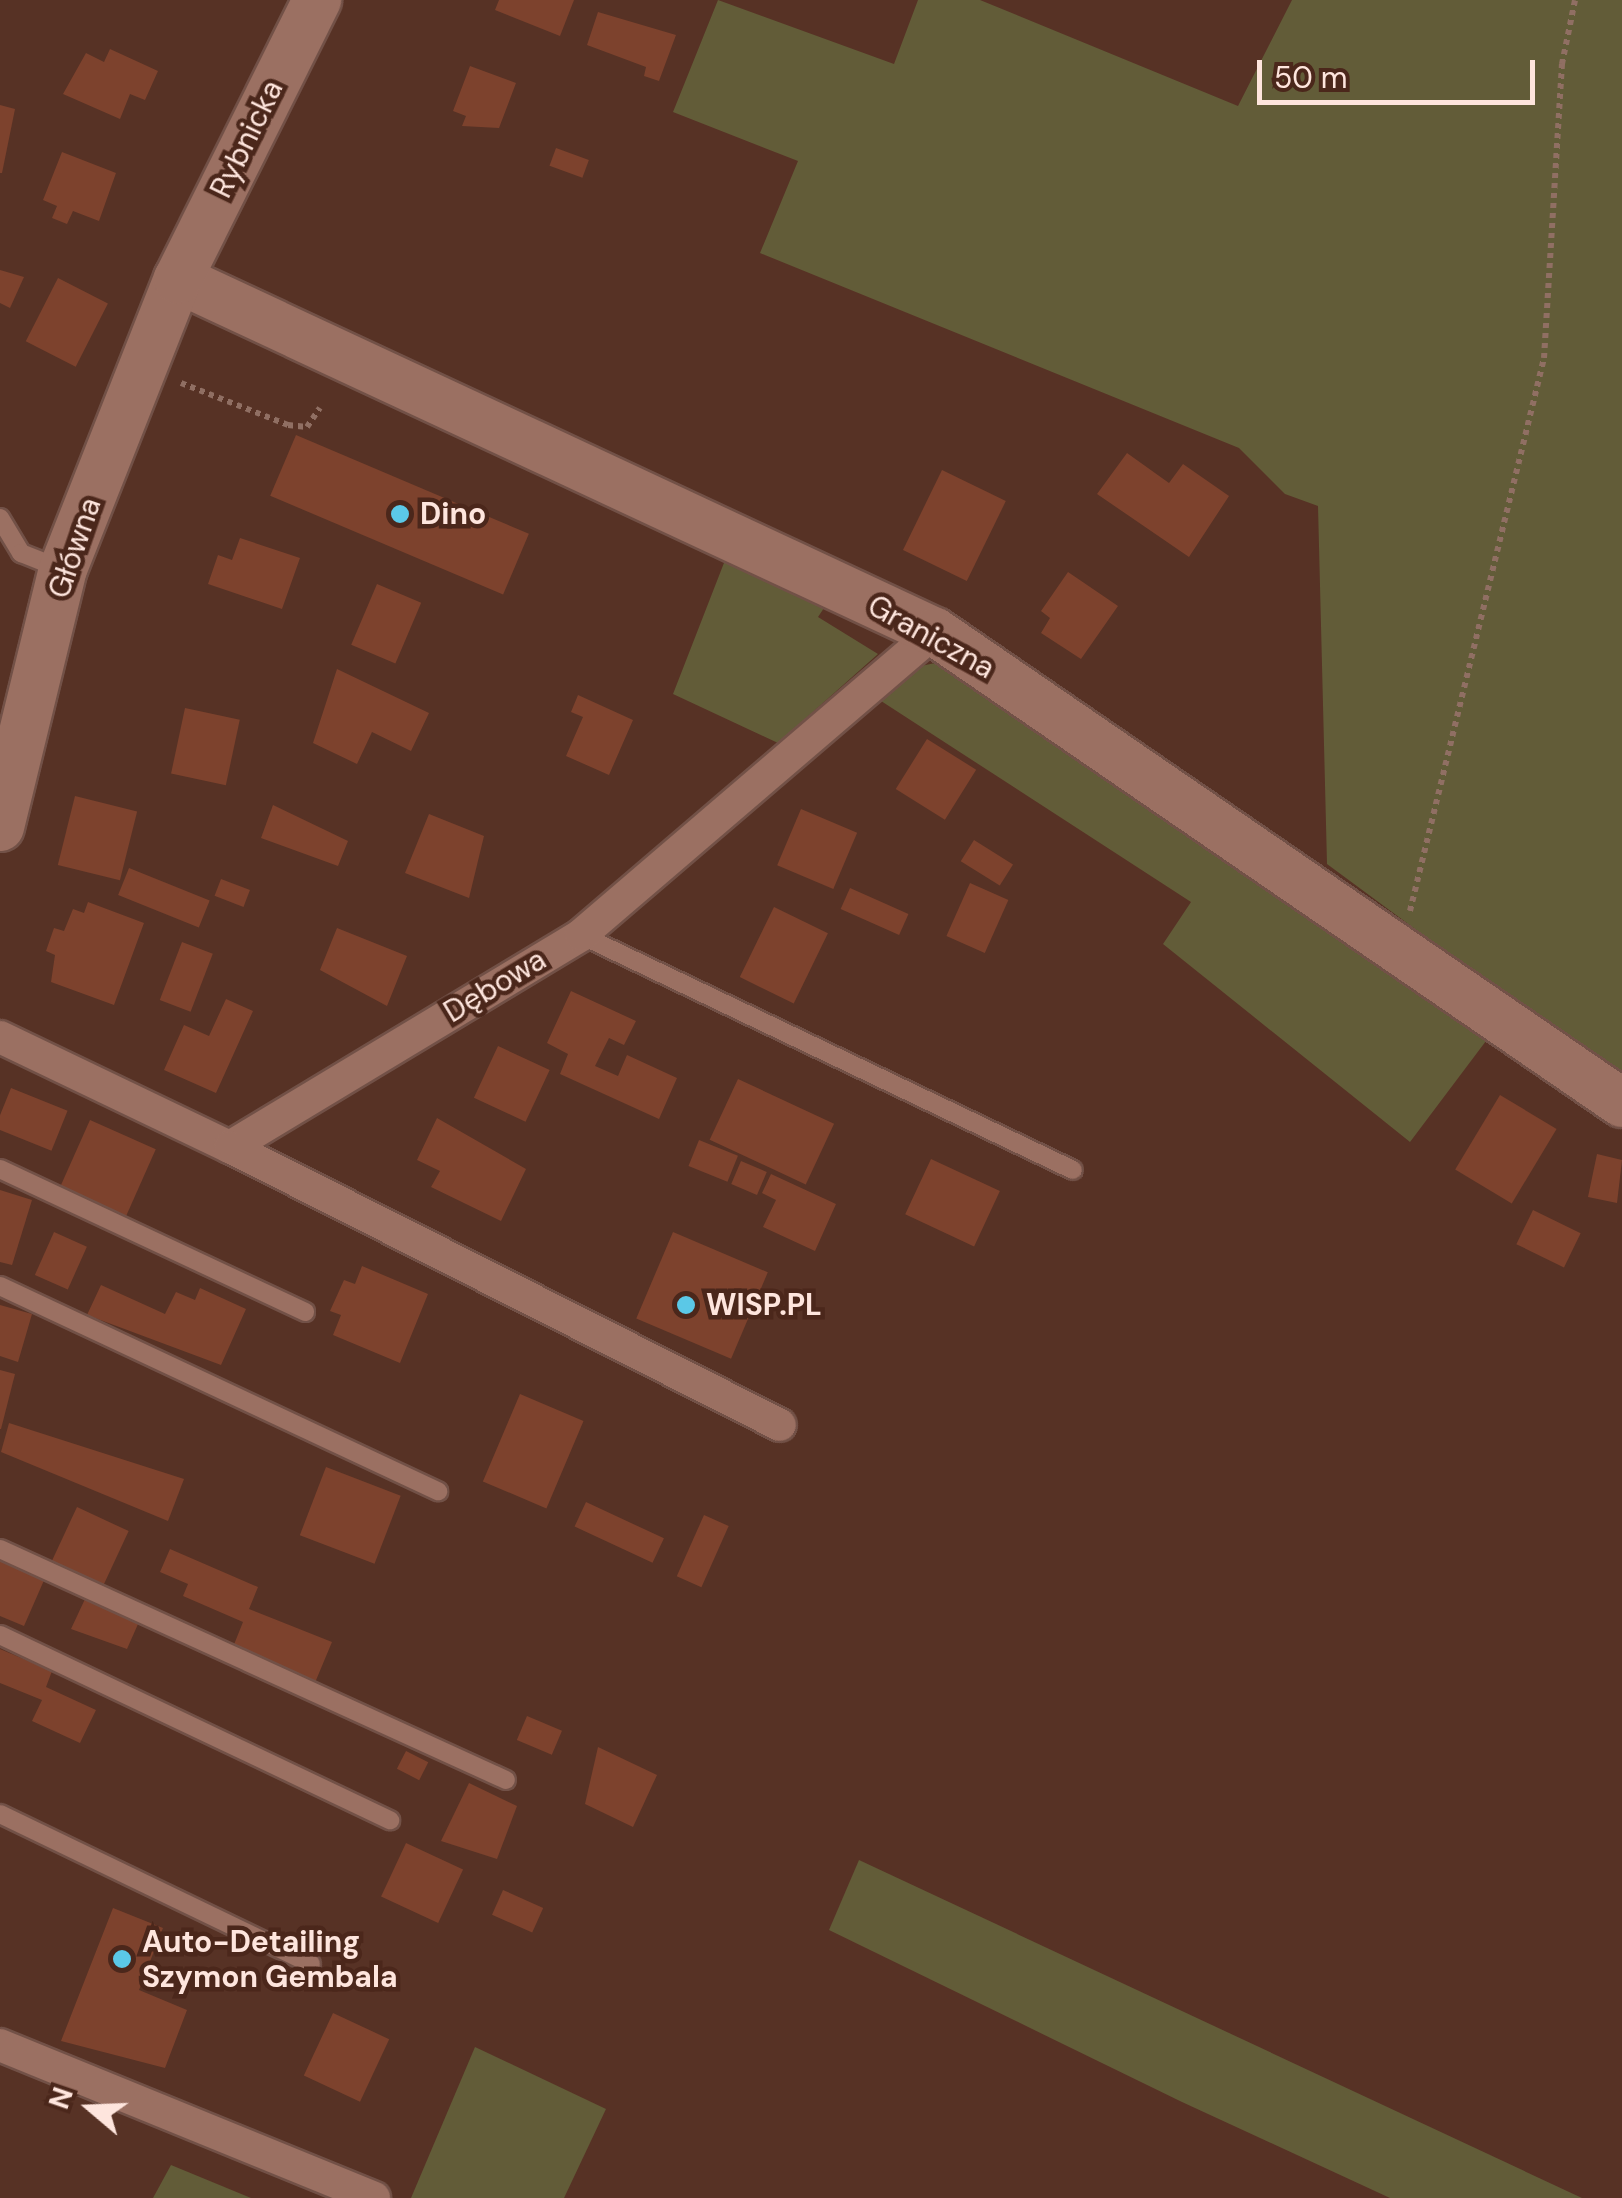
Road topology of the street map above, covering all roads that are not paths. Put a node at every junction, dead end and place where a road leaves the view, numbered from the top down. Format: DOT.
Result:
graph roads {
  1 [pos="316,0"];
  2 [pos="178,279"];
  3 [pos="0,518"];
  4 [pos="63,569"];
  5 [pos="935,632"];
  6 [pos="0,827"];
  7 [pos="580,934"];
  8 [pos="0,1037"];
  9 [pos="1622,1103"];
  10 [pos="230,1147"];
  11 [pos="0,1169"];
  12 [pos="1073,1170"];
  13 [pos="0,1286"];
  14 [pos="305,1312"];
  15 [pos="780,1425"];
  16 [pos="438,1490"];
  17 [pos="0,1549"];
  18 [pos="0,1635"];
  19 [pos="506,1780"];
  20 [pos="0,1814"];
  21 [pos="390,1820"];
  22 [pos="311,1964"];
  23 [pos="0,2046"];
  24 [pos="374,2198"];
  1 -- 2 [label="street, Rybnicka"];
  2 -- 4 [label="street, Główna"];
  2 -- 5 [label="street, Graniczna"];
  3 -- 4 [label="lane"];
  4 -- 6 [label="street, Główna"];
  5 -- 7 [label="street, Dębowa"];
  5 -- 9 [label="street, Graniczna"];
  7 -- 10 [label="street, Dębowa"];
  7 -- 12 [label="lane"];
  8 -- 10 [label="street"];
  10 -- 15 [label="street"];
  11 -- 14 [label="lane"];
  13 -- 16 [label="lane"];
  17 -- 19 [label="lane"];
  18 -- 21 [label="lane"];
  20 -- 22 [label="lane"];
  23 -- 24 [label="street"];
}
